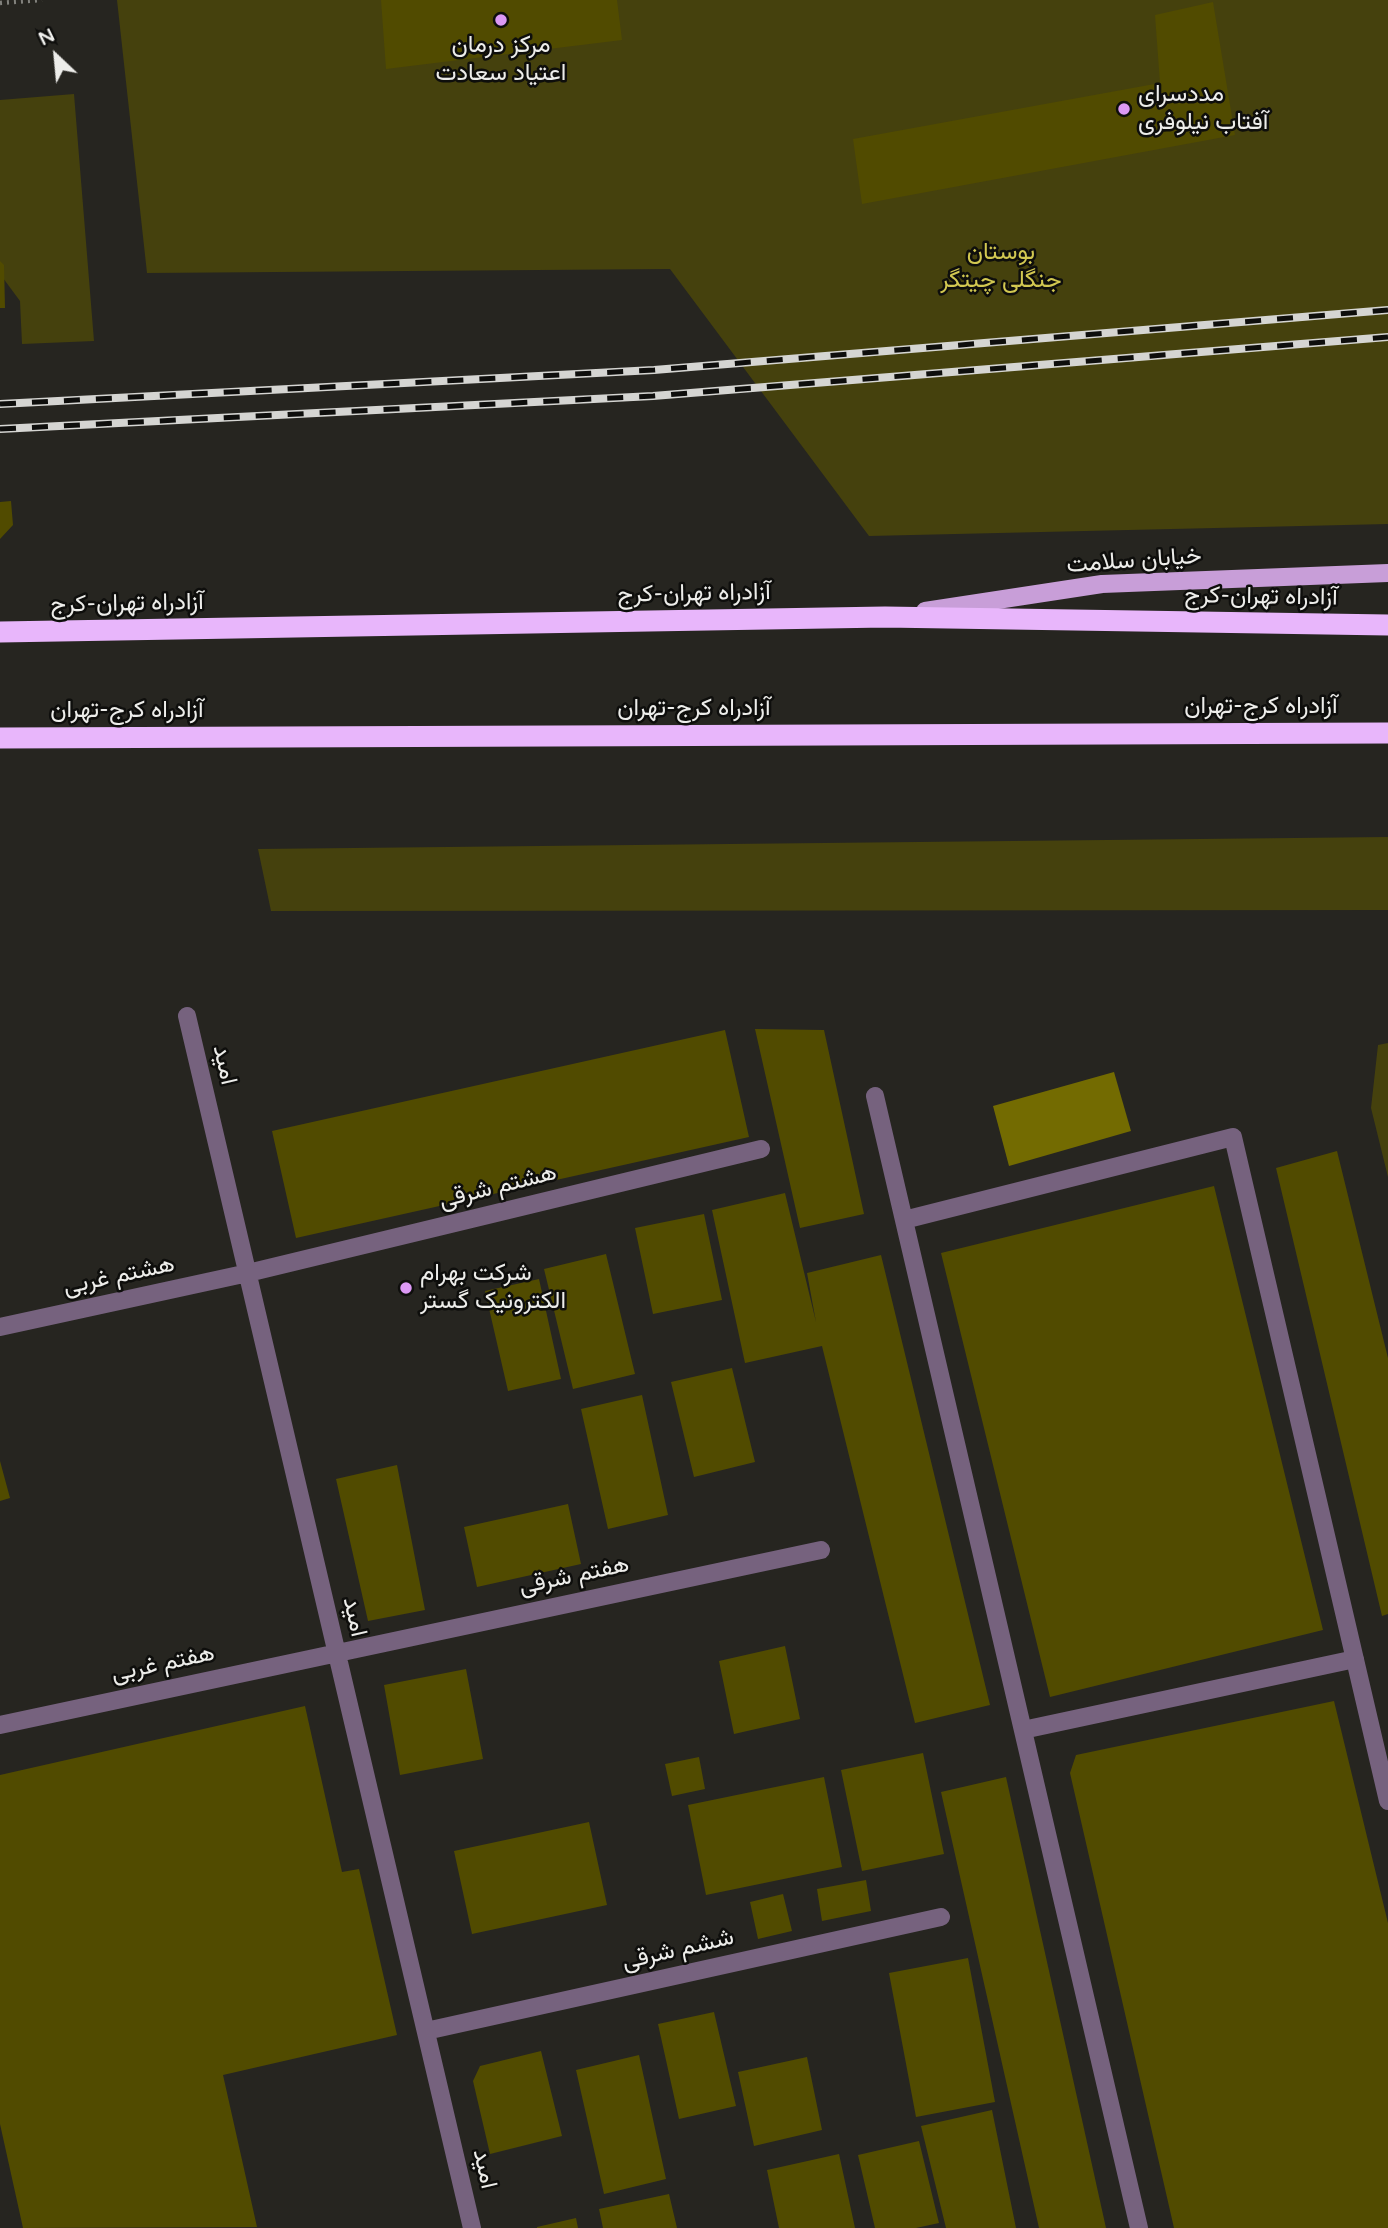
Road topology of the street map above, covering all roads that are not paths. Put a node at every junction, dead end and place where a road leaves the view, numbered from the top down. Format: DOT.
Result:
graph roads {
  1 [pos="1388,572"];
  2 [pos="885,617"];
  3 [pos="1388,625"];
  4 [pos="0,632"];
  5 [pos="1388,733"];
  6 [pos="0,738"];
  7 [pos="187,1016"];
  8 [pos="875,1096"];
  9 [pos="761,1149"];
  10 [pos="904,1220"];
  11 [pos="248,1273"];
  12 [pos="0,1327"];
  13 [pos="821,1550"];
  14 [pos="337,1651"];
  15 [pos="1355,1659"];
  16 [pos="0,1725"];
  17 [pos="1023,1730"];
  18 [pos="1388,1801"];
  19 [pos="941,1917"];
  20 [pos="426,2031"];
  21 [pos="472,2228"];
  22 [pos="1139,2228"];
  1 -- 2 [label="main road, خیابان سلامت"];
  2 -- 3 [label="highway, آزادراه تهران-کرج"];
  2 -- 4 [label="highway, آزادراه تهران-کرج"];
  5 -- 6 [label="highway, آزادراه کرج-تهران"];
  7 -- 11 [label="lane, امید"];
  8 -- 10 [label="lane"];
  9 -- 11 [label="lane, هشتم شرقی"];
  10 -- 15 [label="lane"];
  10 -- 17 [label="lane"];
  11 -- 12 [label="lane, هشتم غربی"];
  11 -- 14 [label="lane, امید"];
  13 -- 14 [label="lane, هفتم شرقی"];
  14 -- 16 [label="lane, هفتم غربی"];
  14 -- 20 [label="lane, امید"];
  15 -- 17 [label="lane"];
  15 -- 18 [label="lane"];
  17 -- 22 [label="lane"];
  19 -- 20 [label="lane, ششم شرقی"];
  20 -- 21 [label="lane, امید"];
}
